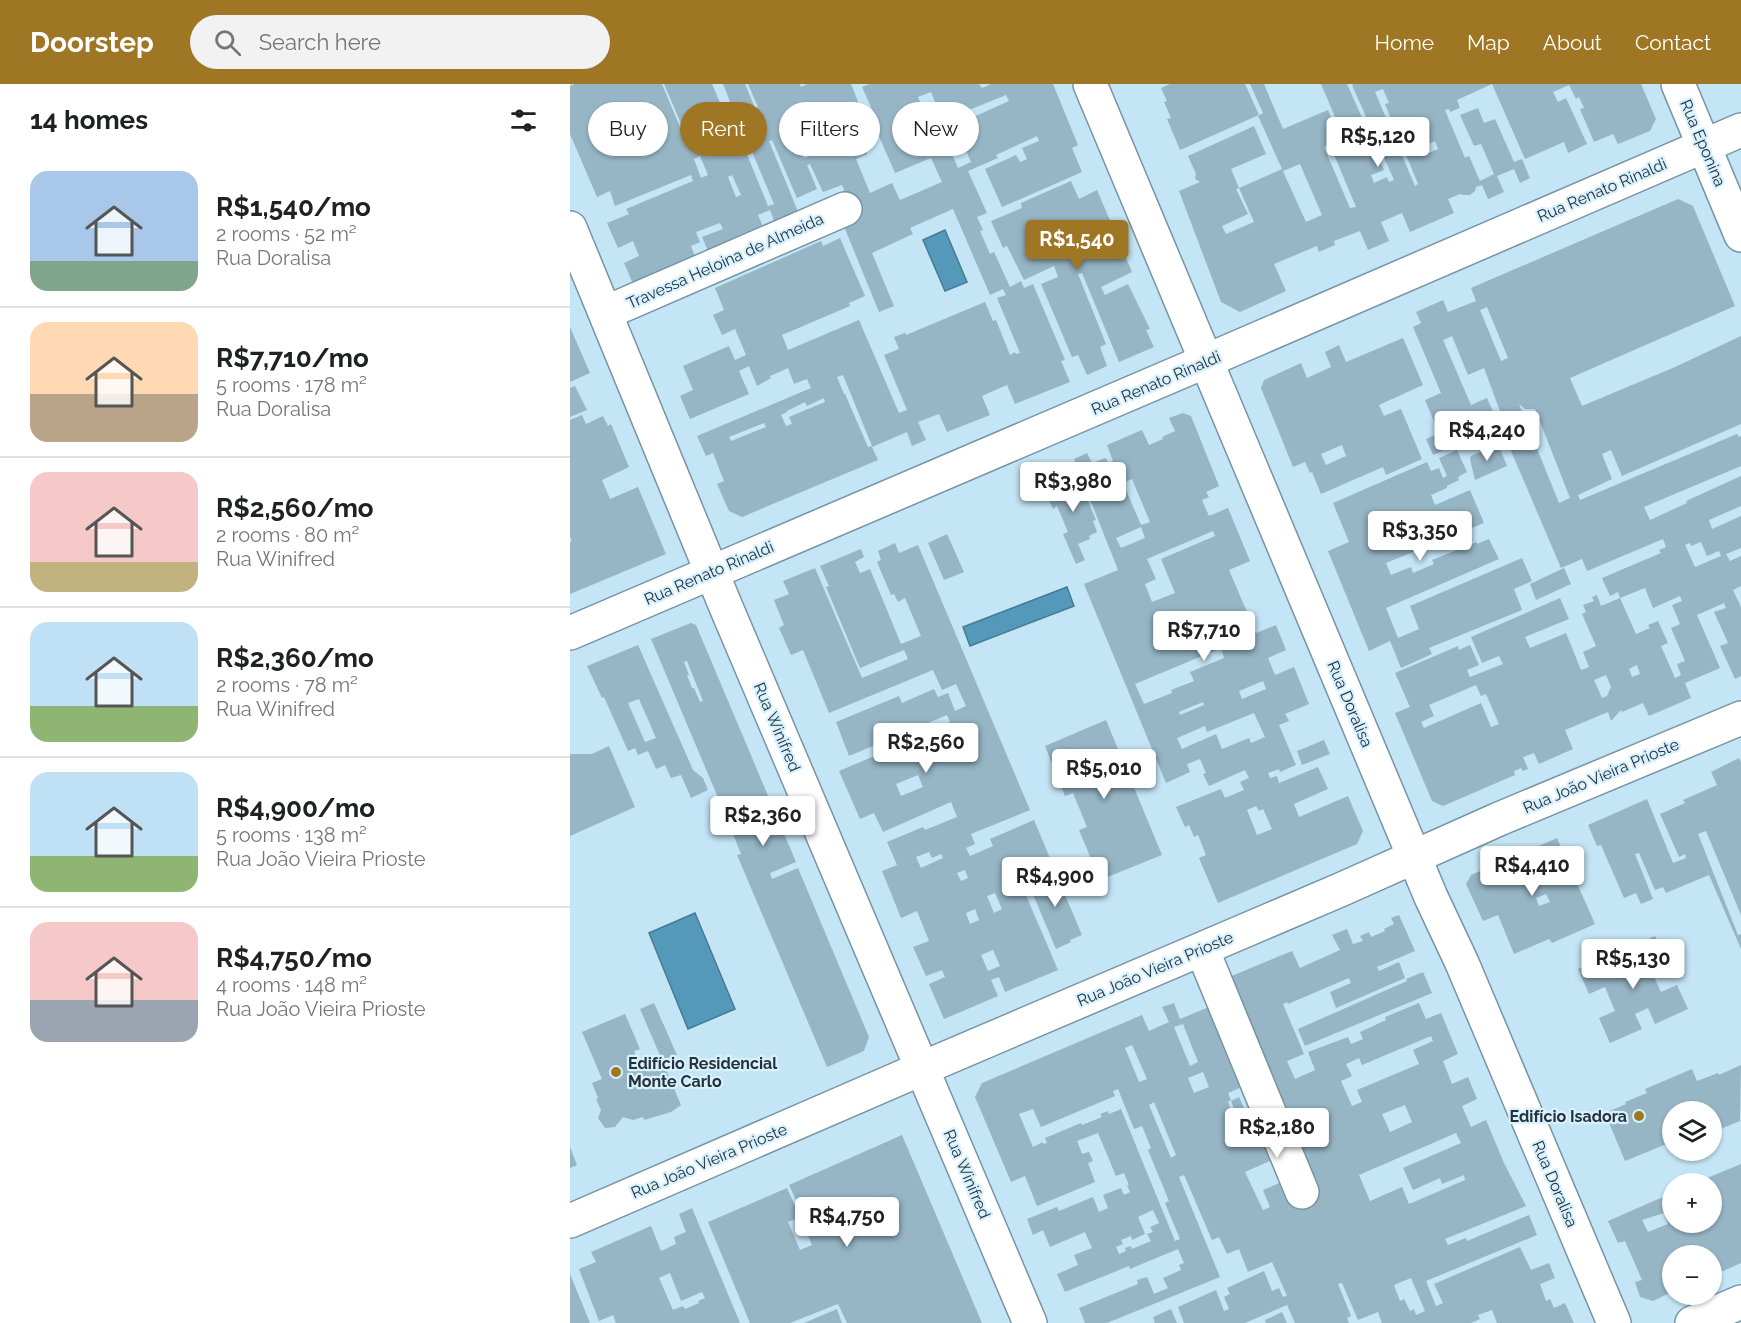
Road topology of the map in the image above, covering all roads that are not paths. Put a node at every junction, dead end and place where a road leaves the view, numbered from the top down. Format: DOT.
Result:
graph roads {
  1 [pos="1089,84"];
  2 [pos="1678,84"];
  3 [pos="1741,130"];
  4 [pos="1704,146"];
  5 [pos="845,209"];
  6 [pos="570,228"];
  7 [pos="1741,235"];
  8 [pos="605,313"];
  9 [pos="1206,362"];
  10 [pos="712,572"];
  11 [pos="570,633"];
  12 [pos="1741,718"];
  13 [pos="1415,857"];
  14 [pos="1202,949"];
  15 [pos="923,1068"];
  16 [pos="1302,1192"];
  17 [pos="570,1221"];
  18 [pos="1741,1302"];
  19 [pos="1030,1323"];
  20 [pos="1614,1323"];
  21 [pos="1692,1323"];
  1 -- 9 [label="street, Rua Doralisa"];
  2 -- 4 [label="street, Rua Eponina"];
  3 -- 4 [label="street, Rua Renato Rinaldi"];
  4 -- 7 [label="street, Rua Eponina"];
  4 -- 9 [label="street, Rua Renato Rinaldi"];
  5 -- 8 [label="street, Travessa Heloina de Almeida"];
  6 -- 8 [label="street, Rua Winifred"];
  8 -- 10 [label="street, Rua Winifred"];
  9 -- 10 [label="street, Rua Renato Rinaldi"];
  9 -- 13 [label="street, Rua Doralisa"];
  10 -- 11 [label="street, Rua Renato Rinaldi"];
  10 -- 15 [label="street, Rua Winifred"];
  12 -- 13 [label="street, Rua João Vieira Prioste"];
  13 -- 14 [label="street, Rua João Vieira Prioste"];
  13 -- 20 [label="street, Rua Doralisa"];
  14 -- 15 [label="street, Rua João Vieira Prioste"];
  14 -- 16 [label="street"];
  15 -- 17 [label="street, Rua João Vieira Prioste"];
  15 -- 19 [label="street, Rua Winifred"];
  18 -- 21 [label="street"];
}
